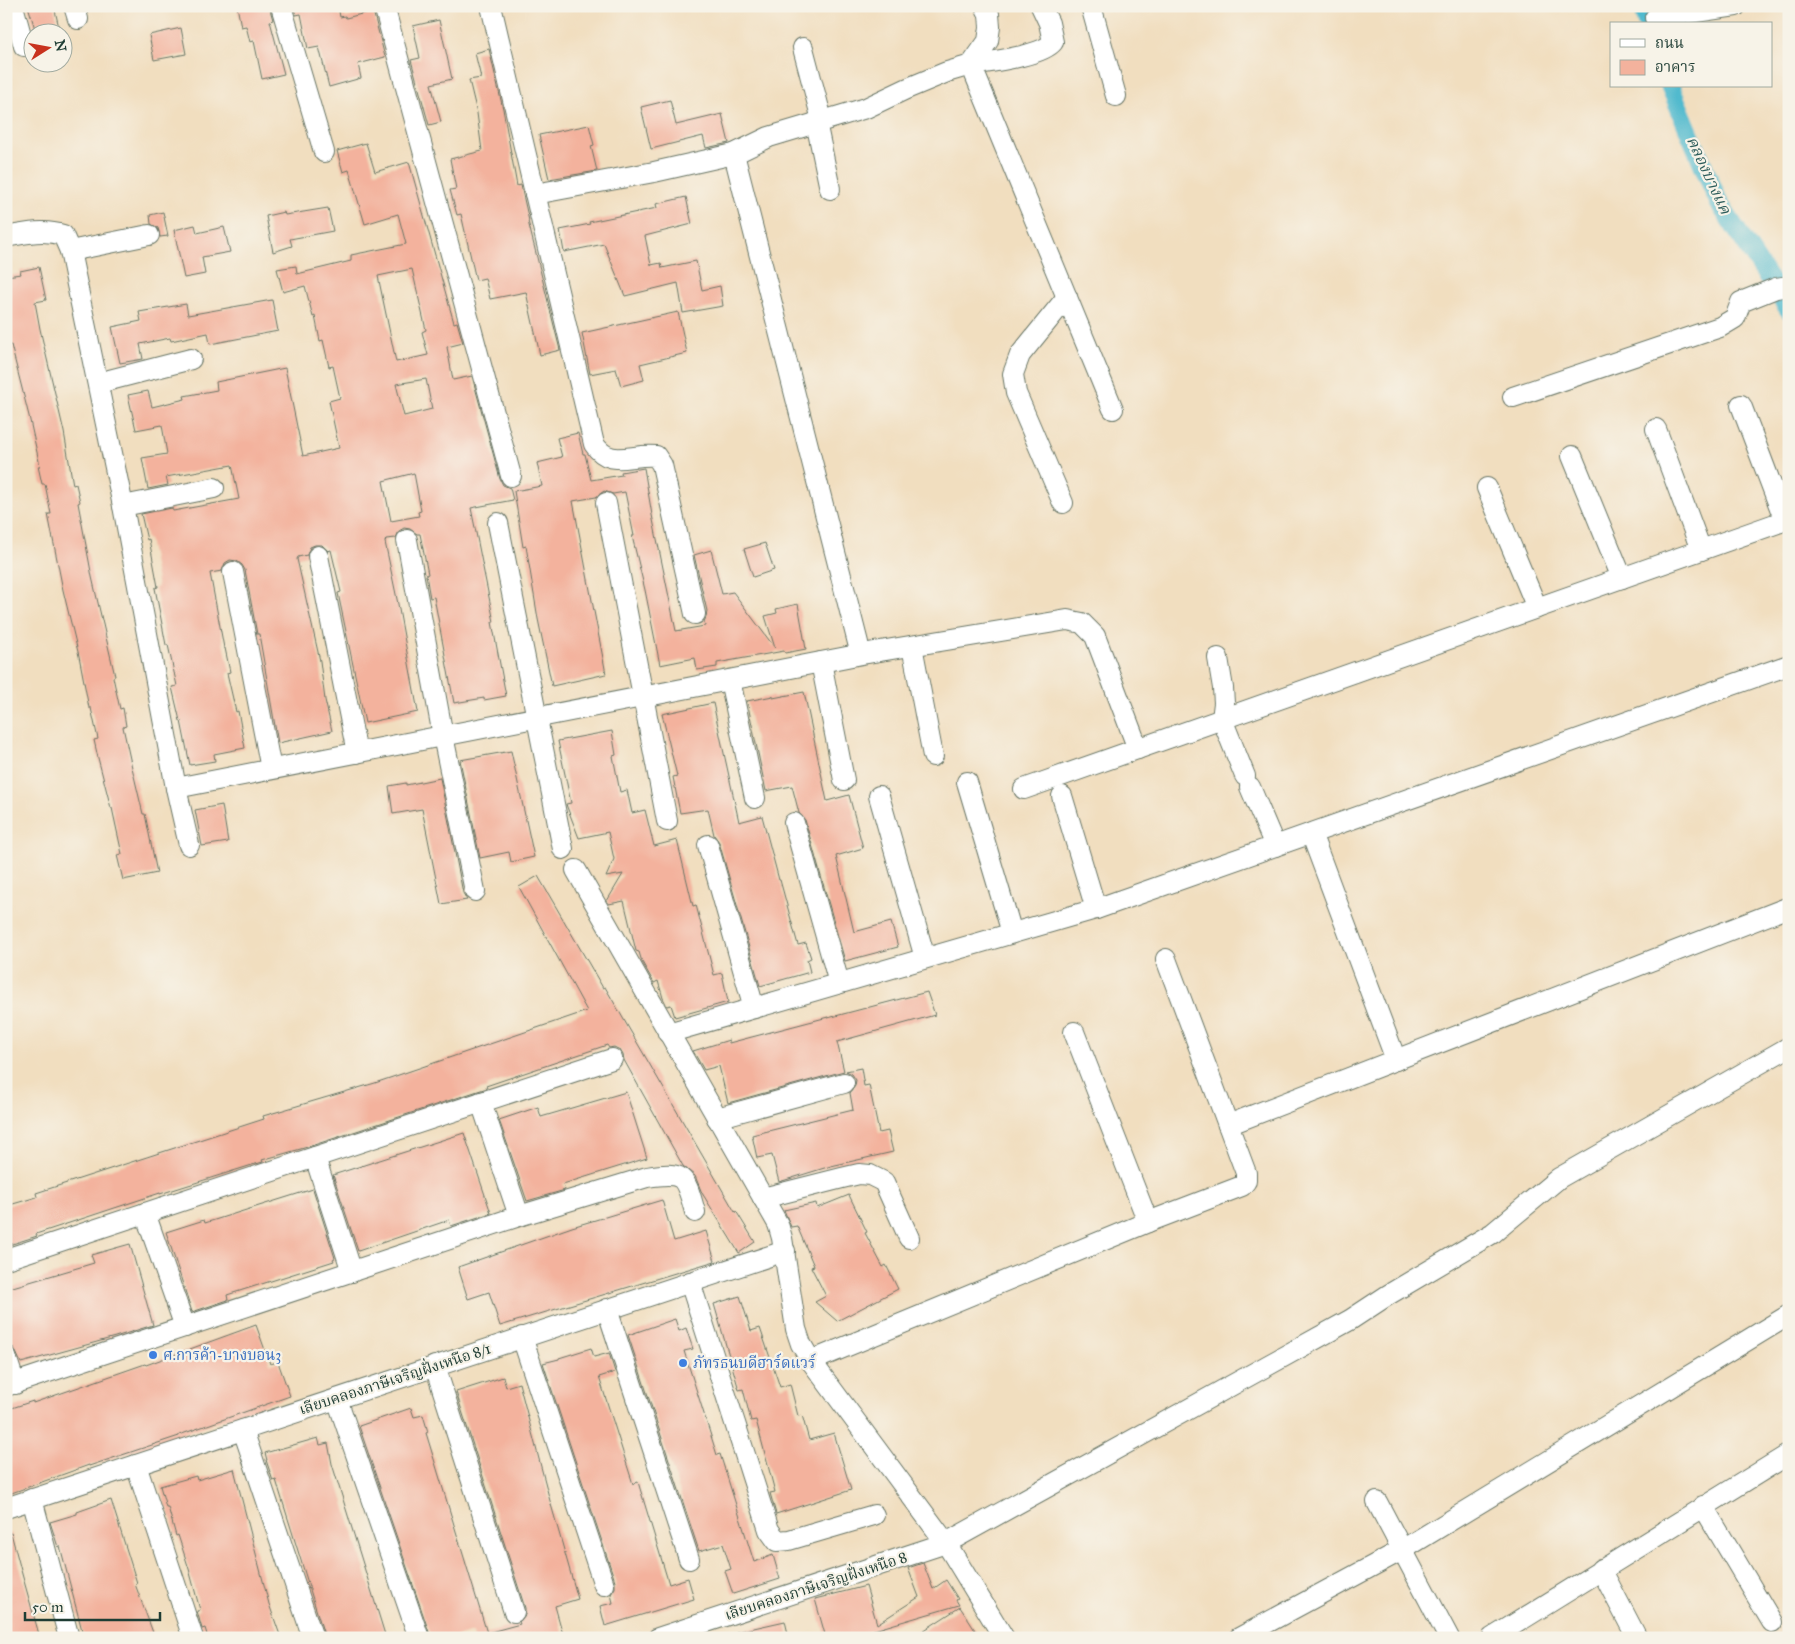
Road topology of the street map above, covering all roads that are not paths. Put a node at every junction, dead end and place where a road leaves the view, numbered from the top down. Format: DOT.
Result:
graph roads {
  1 [pos="12,6"];
  2 [pos="280,6"];
  3 [pos="384,6"];
  4 [pos="491,6"];
  5 [pos="985,6"];
  6 [pos="1041,6"];
  7 [pos="1091,6"];
  8 [pos="1736,6"];
  9 [pos="1655,18"];
  10 [pos="22,39"];
  11 [pos="803,48"];
  12 [pos="971,65"];
  13 [pos="1116,96"];
  14 [pos="819,121"];
  15 [pos="324,152"];
  16 [pos="734,154"];
  17 [pos="830,189"];
  18 [pos="535,194"];
  19 [pos="149,235"];
  20 [pos="6,237"];
  21 [pos="70,251"];
  22 [pos="1789,286"];
  23 [pos="1067,297"];
  24 [pos="191,359"];
  25 [pos="98,383"];
  26 [pos="1513,396"];
  27 [pos="1741,405"];
  28 [pos="1114,409"];
  29 [pos="1656,429"];
  30 [pos="1572,456"];
  31 [pos="511,476"];
  32 [pos="214,488"];
  33 [pos="1487,488"];
  34 [pos="606,503"];
  35 [pos="1062,503"];
  36 [pos="123,506"];
  37 [pos="1787,520"];
  38 [pos="498,523"];
  39 [pos="407,540"];
  40 [pos="1701,550"];
  41 [pos="318,556"];
  42 [pos="233,572"];
  43 [pos="1622,578"];
  44 [pos="1537,608"];
  45 [pos="695,614"];
  46 [pos="858,643"];
  47 [pos="912,646"];
  48 [pos="1218,658"];
  49 [pos="821,662"];
  50 [pos="1789,665"];
  51 [pos="730,680"];
  52 [pos="643,697"];
  53 [pos="537,717"];
  54 [pos="1222,719"];
  55 [pos="443,736"];
  56 [pos="1138,749"];
  57 [pos="357,752"];
  58 [pos="933,756"];
  59 [pos="271,769"];
  60 [pos="844,780"];
  61 [pos="967,782"];
  62 [pos="176,788"];
  63 [pos="1024,789"];
  64 [pos="879,796"];
  65 [pos="1062,796"];
  66 [pos="755,798"];
  67 [pos="667,821"];
  68 [pos="794,823"];
  69 [pos="1311,833"];
  70 [pos="189,845"];
  71 [pos="708,845"];
  72 [pos="1275,846"];
  73 [pos="563,849"];
  74 [pos="576,870"];
  75 [pos="475,891"];
  76 [pos="1789,907"];
  77 [pos="1096,909"];
  78 [pos="1012,933"];
  79 [pos="925,958"];
  80 [pos="1166,959"];
  81 [pos="839,983"];
  82 [pos="754,1008"];
  83 [pos="1074,1032"];
  84 [pos="668,1033"];
  85 [pos="1789,1047"];
  86 [pos="612,1059"];
  87 [pos="1396,1060"];
  88 [pos="844,1082"];
  89 [pos="481,1102"];
  90 [pos="717,1118"];
  91 [pos="1228,1125"];
  92 [pos="315,1157"];
  93 [pos="763,1198"];
  94 [pos="696,1212"];
  95 [pos="145,1213"];
  96 [pos="519,1216"];
  97 [pos="1148,1222"];
  98 [pos="909,1238"];
  99 [pos="785,1251"];
  100 [pos="6,1259"];
  101 [pos="352,1272"];
  102 [pos="690,1282"];
  103 [pos="608,1309"];
  104 [pos="1789,1315"];
  105 [pos="185,1327"];
  106 [pos="522,1338"];
  107 [pos="6,1357"];
  108 [pos="812,1361"];
  109 [pos="435,1366"];
  110 [pos="11,1385"];
  111 [pos="337,1398"];
  112 [pos="243,1430"];
  113 [pos="1789,1454"];
  114 [pos="136,1465"];
  115 [pos="32,1499"];
  116 [pos="1377,1502"];
  117 [pos="1703,1506"];
  118 [pos="6,1508"];
  119 [pos="874,1515"];
  120 [pos="946,1544"];
  121 [pos="1402,1550"];
  122 [pos="689,1559"];
  123 [pos="1602,1569"];
  124 [pos="604,1585"];
  125 [pos="514,1612"];
  126 [pos="1772,1622"];
  127 [pos="69,1638"];
  128 [pos="193,1638"];
  129 [pos="313,1638"];
  130 [pos="419,1638"];
  131 [pos="658,1638"];
  132 [pos="1004,1638"];
  133 [pos="1239,1638"];
  134 [pos="1449,1638"];
  135 [pos="1492,1638"];
  136 [pos="1637,1638"];
  1 -- 10 [label="street"];
  2 -- 15 [label="street"];
  3 -- 31 [label="street"];
  4 -- 18 [label="street"];
  5 -- 12 [label="street"];
  6 -- 12 [label="street"];
  7 -- 13 [label="street"];
  8 -- 9 [label="street"];
  11 -- 14 [label="street"];
  12 -- 14 [label="street"];
  12 -- 23 [label="street"];
  14 -- 16 [label="street"];
  14 -- 17 [label="street"];
  16 -- 18 [label="street"];
  16 -- 46 [label="street"];
  18 -- 45 [label="street"];
  19 -- 21 [label="street"];
  20 -- 21 [label="street"];
  21 -- 25 [label="street"];
  22 -- 26 [label="street"];
  23 -- 28 [label="street"];
  23 -- 35 [label="street"];
  24 -- 25 [label="street"];
  25 -- 36 [label="street"];
  27 -- 37 [label="street"];
  29 -- 40 [label="street"];
  30 -- 43 [label="street"];
  32 -- 36 [label="street"];
  33 -- 44 [label="street"];
  34 -- 52 [label="street"];
  36 -- 62 [label="street"];
  37 -- 40 [label="street"];
  38 -- 53 [label="street"];
  39 -- 55 [label="street"];
  40 -- 43 [label="street"];
  41 -- 57 [label="street"];
  42 -- 59 [label="street"];
  43 -- 44 [label="street"];
  44 -- 54 [label="street"];
  47 -- 49 [label="street"];
  47 -- 56 [label="street"];
  47 -- 58 [label="street"];
  48 -- 54 [label="street"];
  49 -- 51 [label="street"];
  49 -- 60 [label="street"];
  50 -- 69 [label="street"];
  51 -- 52 [label="street"];
  51 -- 66 [label="street"];
  52 -- 53 [label="street"];
  52 -- 67 [label="street"];
  53 -- 55 [label="street"];
  53 -- 73 [label="street"];
  54 -- 56 [label="street"];
  54 -- 72 [label="street"];
  55 -- 57 [label="street"];
  55 -- 75 [label="street"];
  56 -- 63 [label="street"];
  57 -- 59 [label="street"];
  59 -- 62 [label="street"];
  61 -- 78 [label="street"];
  62 -- 70 [label="street"];
  64 -- 79 [label="street"];
  65 -- 77 [label="street"];
  68 -- 81 [label="street"];
  69 -- 72 [label="street"];
  69 -- 87 [label="street"];
  71 -- 82 [label="street"];
  72 -- 77 [label="street"];
  74 -- 84 [label="street"];
  76 -- 87 [label="street"];
  77 -- 78 [label="street"];
  78 -- 79 [label="street"];
  79 -- 81 [label="street"];
  80 -- 91 [label="street"];
  81 -- 82 [label="street"];
  82 -- 84 [label="street"];
  83 -- 97 [label="street"];
  84 -- 90 [label="street"];
  85 -- 120 [label="street, เลียบคลองภาษีเจริญฝั่งเหนือ 8"];
  86 -- 89 [label="street"];
  87 -- 91 [label="street"];
  88 -- 90 [label="street"];
  89 -- 92 [label="street"];
  89 -- 96 [label="street"];
  90 -- 93 [label="street"];
  91 -- 97 [label="street"];
  92 -- 95 [label="street"];
  92 -- 101 [label="street"];
  93 -- 98 [label="street"];
  93 -- 99 [label="street"];
  94 -- 96 [label="street"];
  95 -- 100 [label="street"];
  95 -- 105 [label="street"];
  96 -- 101 [label="street"];
  97 -- 108 [label="street"];
  99 -- 102 [label="street, เลียบคลองภาษีเจริญฝั่งเหนือ 8/1"];
  99 -- 108 [label="street"];
  101 -- 105 [label="street"];
  102 -- 103 [label="street, เลียบคลองภาษีเจริญฝั่งเหนือ 8/1"];
  102 -- 119 [label="street"];
  103 -- 106 [label="street, เลียบคลองภาษีเจริญฝั่งเหนือ 8/1"];
  103 -- 122 [label="street"];
  104 -- 121 [label="street"];
  105 -- 110 [label="street"];
  106 -- 109 [label="street, เลียบคลองภาษีเจริญฝั่งเหนือ 8/1"];
  106 -- 124 [label="street"];
  107 -- 110 [label="street"];
  108 -- 120 [label="street"];
  109 -- 111 [label="street, เลียบคลองภาษีเจริญฝั่งเหนือ 8/1"];
  109 -- 125 [label="street"];
  111 -- 112 [label="street, เลียบคลองภาษีเจริญฝั่งเหนือ 8/1"];
  111 -- 130 [label="street"];
  112 -- 114 [label="street, เลียบคลองภาษีเจริญฝั่งเหนือ 8/1"];
  112 -- 129 [label="street"];
  113 -- 117 [label="street"];
  114 -- 115 [label="street, เลียบคลองภาษีเจริญฝั่งเหนือ 8/1"];
  114 -- 128 [label="street"];
  115 -- 118 [label="street, เลียบคลองภาษีเจริญฝั่งเหนือ 8/1"];
  115 -- 127 [label="street"];
  116 -- 121 [label="street"];
  117 -- 123 [label="street"];
  117 -- 126 [label="street"];
  120 -- 131 [label="street, เลียบคลองภาษีเจริญฝั่งเหนือ 8"];
  120 -- 132 [label="street"];
  121 -- 133 [label="street"];
  121 -- 134 [label="street"];
  123 -- 135 [label="street"];
  123 -- 136 [label="street"];
}
